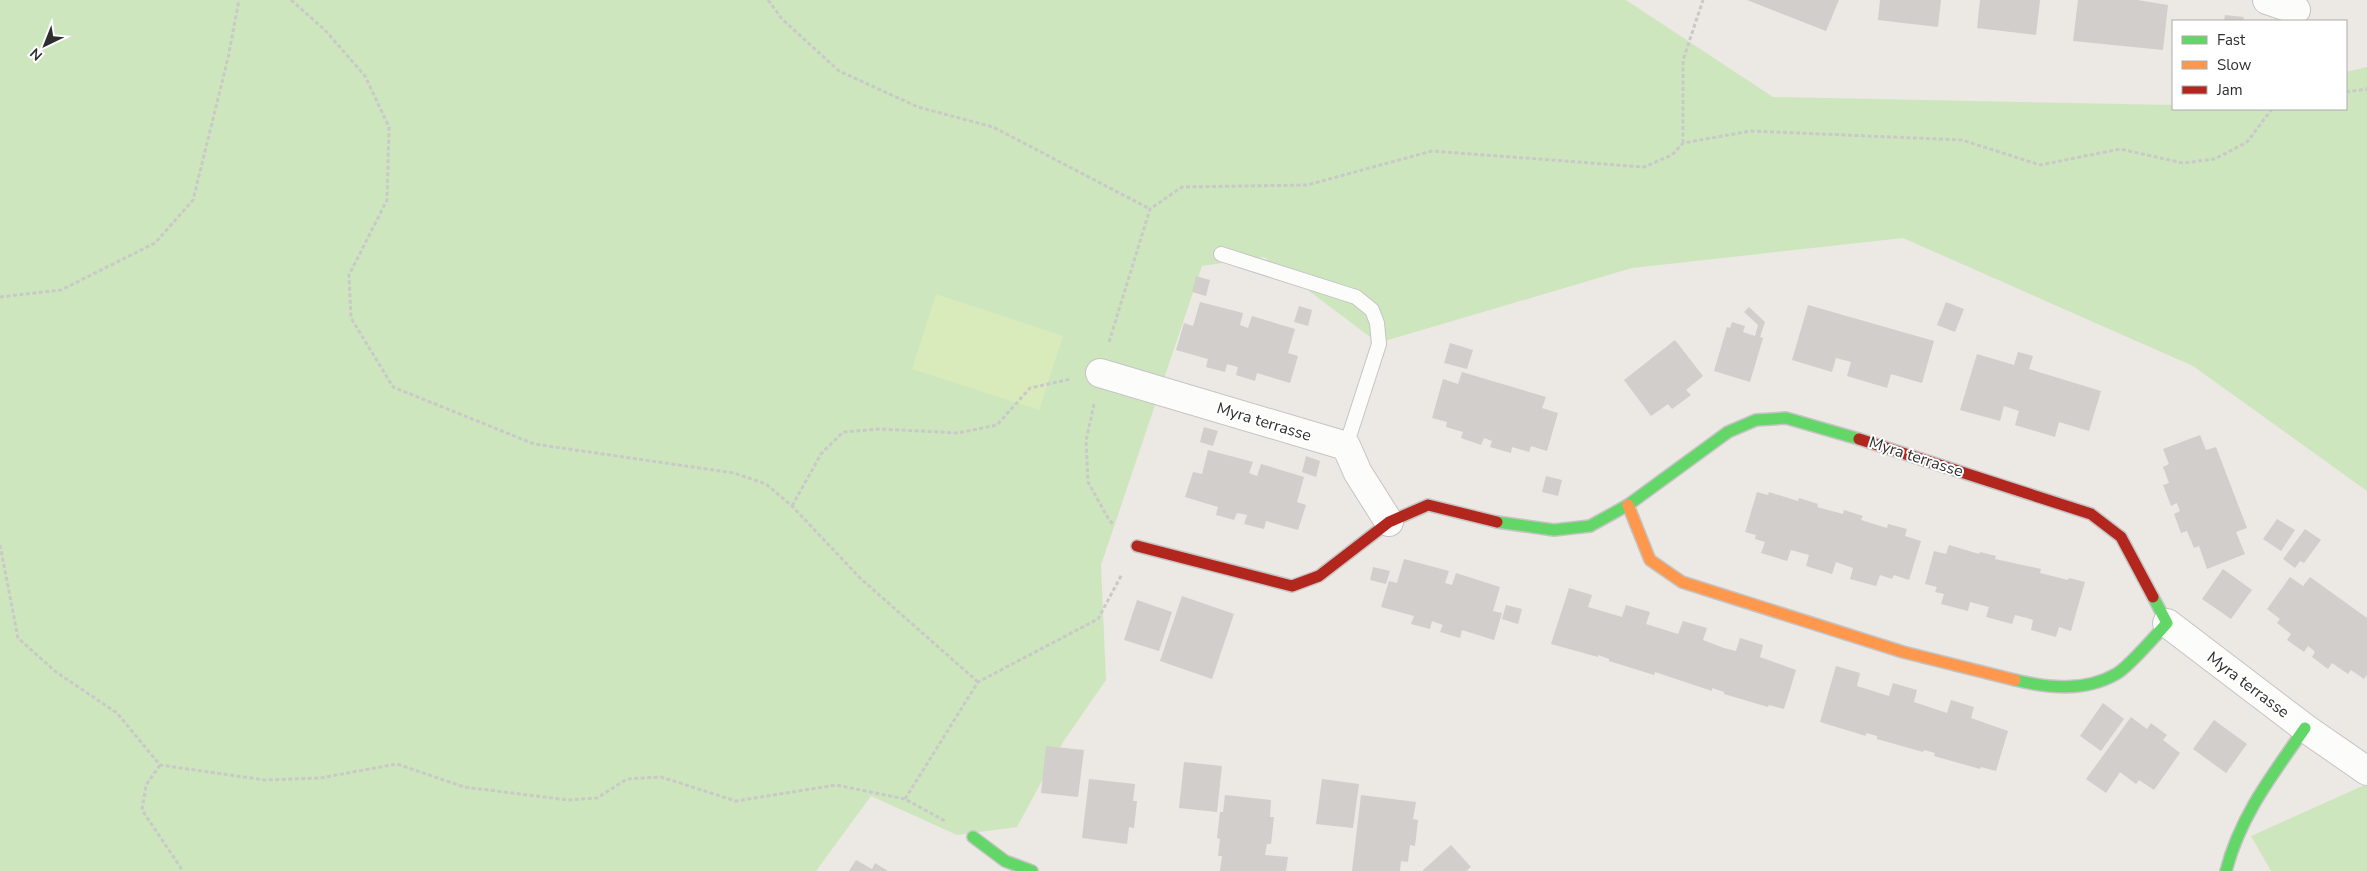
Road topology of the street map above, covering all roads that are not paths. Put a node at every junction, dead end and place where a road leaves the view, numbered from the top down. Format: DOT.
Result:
graph roads {
  1 [pos="2266,0"];
  2 [pos="2296,10"];
  3 [pos="1221,254"];
  4 [pos="1100,373"];
  5 [pos="1346,446"];
  6 [pos="1628,505"];
  7 [pos="1388,522"];
  8 [pos="1137,546"];
  9 [pos="2167,623"];
  10 [pos="2305,728"];
  11 [pos="2367,771"];
  12 [pos="973,837"];
  13 [pos="1032,871"];
  14 [pos="2226,871"];
  1 -- 2 [label="street"];
  3 -- 5 [label="lane"];
  4 -- 5 [label="street, Myra terrasse"];
  5 -- 7 [label="street"];
  6 -- 7 [label="street, Myra terrasse"];
  6 -- 9 [label="street"];
  6 -- 9 [label="street, Myra terrasse"];
  7 -- 8 [label="street, Myra terrasse"];
  9 -- 10 [label="street, Myra terrasse"];
  10 -- 11 [label="street, Myra terrasse"];
  10 -- 14 [label="street, Myra terrasse"];
  12 -- 13 [label="street"];
}
